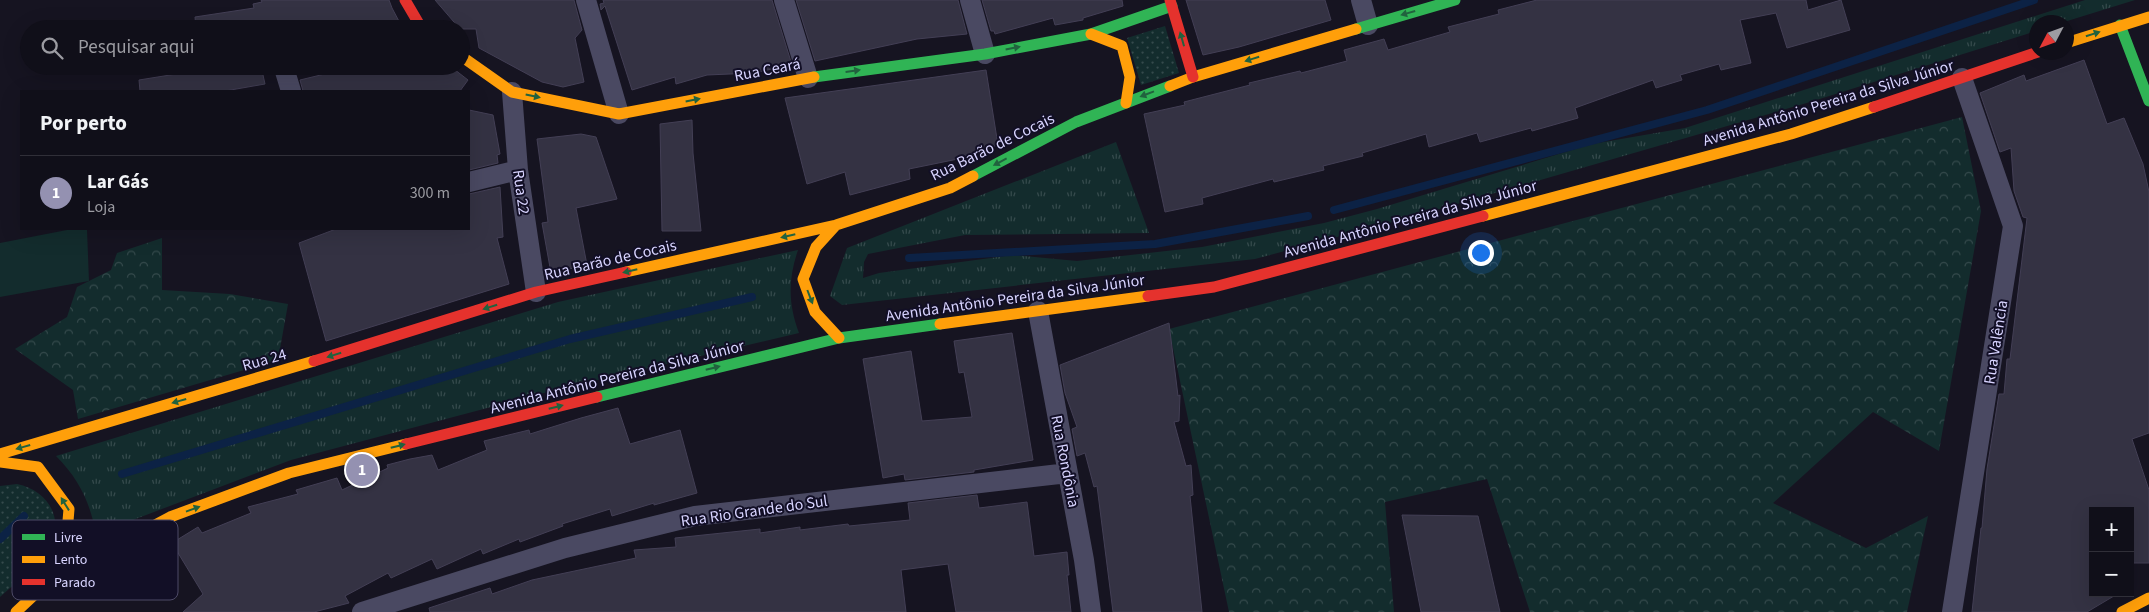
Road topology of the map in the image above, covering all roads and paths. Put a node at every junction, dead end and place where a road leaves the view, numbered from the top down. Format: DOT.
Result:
graph roads {
  1 [pos="405,0"];
  2 [pos="586,0"];
  3 [pos="784,0"];
  4 [pos="970,0"];
  5 [pos="1361,0"];
  6 [pos="1455,0"];
  7 [pos="1171,3"];
  8 [pos="2149,17"];
  9 [pos="417,20"];
  10 [pos="1368,25"];
  11 [pos="2120,25"];
  12 [pos="1091,34"];
  13 [pos="2074,40"];
  14 [pos="985,54"];
  15 [pos="2029,55"];
  16 [pos="470,62"];
  17 [pos="286,75"];
  18 [pos="1193,77"];
  19 [pos="808,78"];
  20 [pos="1962,78"];
  21 [pos="291,90"];
  22 [pos="512,92"];
  23 [pos="2149,101"];
  24 [pos="1126,102"];
  25 [pos="619,114"];
  26 [pos="518,170"];
  27 [pos="470,182"];
  28 [pos="836,226"];
  29 [pos="536,292"];
  30 [pos="1038,311"];
  31 [pos="839,338"];
  32 [pos="0,454"];
  33 [pos="0,462"];
  34 [pos="1068,473"];
  35 [pos="68,520"];
  36 [pos="164,520"];
  37 [pos="2149,598"];
  38 [pos="29,600"];
  39 [pos="16,612"];
  40 [pos="362,612"];
  41 [pos="1091,612"];
  42 [pos="1952,612"];
  43 [pos="2122,612"];
  1 -- 9 [label="street"];
  2 -- 25 [label="street"];
  3 -- 19 [label="street"];
  4 -- 14 [label="street"];
  5 -- 10 [label="street"];
  6 -- 10 [label="street, Rua Barão de Cocais, one-way"];
  7 -- 12 [label="street, Rua Ceará"];
  18 -- 7 [label="street, one-way"];
  8 -- 11 [label="street"];
  10 -- 18 [label="street, Rua Barão de Cocais, one-way"];
  13 -- 11 [label="street, one-way"];
  11 -- 23 [label="street"];
  14 -- 12 [label="street, Rua Ceará, one-way"];
  12 -- 24 [label="street"];
  19 -- 14 [label="street, Rua Ceará, one-way"];
  15 -- 20 [label="street, Avenida Antônio Pereira da Silva Júnior"];
  16 -- 22 [label="street, Rua Ceará"];
  17 -- 21 [label="street"];
  18 -- 24 [label="street, Rua Barão de Cocais, one-way"];
  25 -- 19 [label="street, Rua Ceará, one-way"];
  20 -- 30 [label="street, Avenida Antônio Pereira da Silva Júnior"];
  20 -- 42 [label="street, Rua Valência"];
  22 -- 25 [label="street, Rua Ceará, one-way"];
  22 -- 26 [label="street, Rua 22"];
  24 -- 28 [label="street, Rua Barão de Cocais, one-way"];
  26 -- 27 [label="street"];
  26 -- 29 [label="street, Rua 22"];
  28 -- 29 [label="street, Rua Barão de Cocais, one-way"];
  28 -- 31 [label="street, one-way"];
  29 -- 32 [label="street, Rua 24, one-way"];
  30 -- 31 [label="street, Avenida Antônio Pereira da Silva Júnior"];
  30 -- 34 [label="street, Rua Rondônia"];
  36 -- 31 [label="street, Avenida Antônio Pereira da Silva Júnior, one-way"];
  35 -- 33 [label="street, one-way"];
  34 -- 40 [label="street, Rua Rio Grande do Sul"];
  34 -- 41 [label="street, Rua Rondônia"];
  37 -- 43 [label="street"];
  38 -- 39 [label="street, Avenida Antônio Pereira da Silva Júnior"];
}
